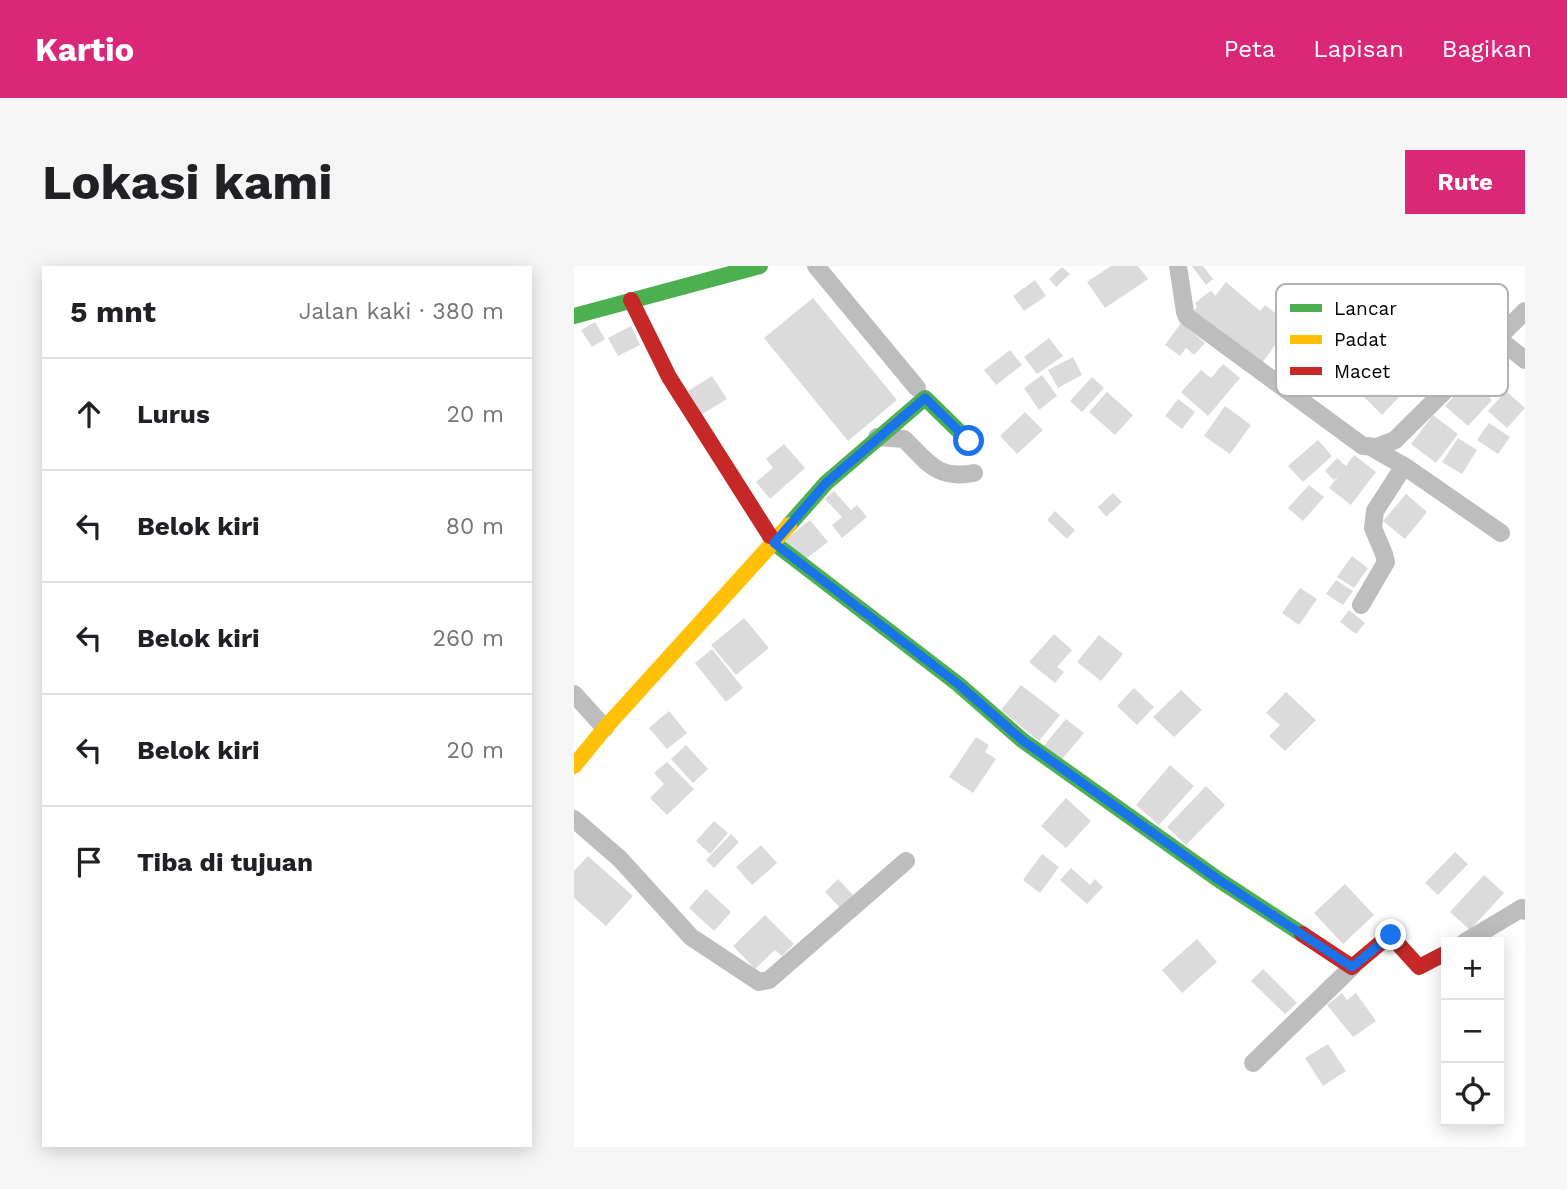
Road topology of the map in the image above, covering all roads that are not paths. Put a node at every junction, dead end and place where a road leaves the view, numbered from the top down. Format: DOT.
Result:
graph roads {
  1 [pos="760,266"];
  2 [pos="816,266"];
  3 [pos="1178,266"];
  4 [pos="631,300"];
  5 [pos="1525,312"];
  6 [pos="574,316"];
  7 [pos="1508,330"];
  8 [pos="1508,346"];
  9 [pos="1525,360"];
  10 [pos="1276,382"];
  11 [pos="917,388"];
  12 [pos="1295,396"];
  13 [pos="1440,396"];
  14 [pos="877,437"];
  15 [pos="969,441"];
  16 [pos="1369,446"];
  17 [pos="1404,466"];
  18 [pos="974,473"];
  19 [pos="1501,533"];
  20 [pos="774,543"];
  21 [pos="1361,605"];
  22 [pos="574,694"];
  23 [pos="605,728"];
  24 [pos="574,766"];
  25 [pos="574,820"];
  26 [pos="906,861"];
  27 [pos="1525,911"];
  28 [pos="1473,937"];
  29 [pos="1441,956"];
  30 [pos="1352,967"];
  31 [pos="1253,1063"];
  1 -- 4 [label="street"];
  2 -- 11 [label="street"];
  3 -- 10 [label="street"];
  4 -- 6 [label="street"];
  4 -- 20 [label="street"];
  5 -- 7 [label="street"];
  8 -- 9 [label="street"];
  12 -- 16 [label="street"];
  13 -- 16 [label="street"];
  14 -- 15 [label="street"];
  14 -- 18 [label="street"];
  14 -- 20 [label="street"];
  16 -- 17 [label="street"];
  17 -- 19 [label="street"];
  17 -- 21 [label="street"];
  20 -- 23 [label="street"];
  20 -- 30 [label="street"];
  22 -- 23 [label="street"];
  23 -- 24 [label="street"];
  25 -- 26 [label="street"];
  27 -- 28 [label="street"];
  29 -- 30 [label="street"];
  30 -- 31 [label="street"];
}
